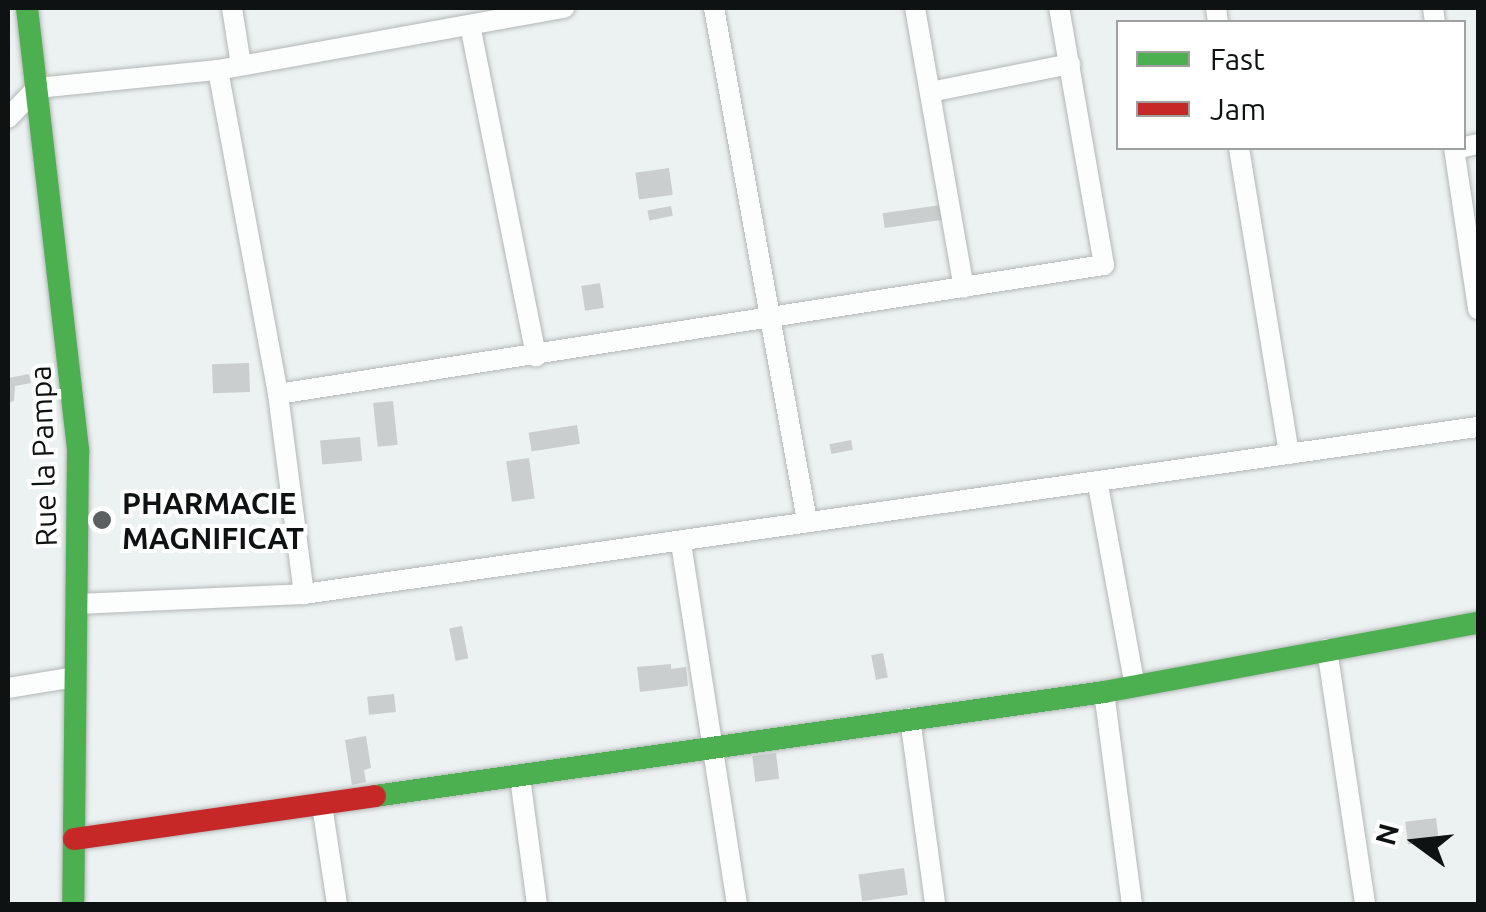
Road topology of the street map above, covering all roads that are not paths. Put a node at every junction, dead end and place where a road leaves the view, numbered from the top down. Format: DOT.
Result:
graph roads {
  1 [pos="27,8"];
  2 [pos="232,8"];
  3 [pos="564,8"];
  4 [pos="714,8"];
  5 [pos="916,8"];
  6 [pos="1059,8"];
  7 [pos="470,25"];
  8 [pos="1070,64"];
  9 [pos="241,65"];
  10 [pos="218,70"];
  11 [pos="37,88"];
  12 [pos="930,92"];
  13 [pos="8,118"];
  14 [pos="1238,150"];
  15 [pos="1458,150"];
  16 [pos="964,288"];
  17 [pos="1478,309"];
  18 [pos="774,318"];
  19 [pos="536,356"];
  20 [pos="278,394"];
  21 [pos="1478,427"];
  22 [pos="1288,454"];
  23 [pos="1098,485"];
  24 [pos="807,521"];
  25 [pos="681,543"];
  26 [pos="304,594"];
  27 [pos="76,604"];
  28 [pos="1478,623"];
  29 [pos="1327,649"];
  30 [pos="75,678"];
  31 [pos="1134,682"];
  32 [pos="8,688"];
  33 [pos="1104,692"];
  34 [pos="910,718"];
  35 [pos="714,751"];
  36 [pos="520,777"];
  37 [pos="322,805"];
  38 [pos="74,839"];
  39 [pos="73,904"];
  40 [pos="337,904"];
  41 [pos="537,904"];
  42 [pos="737,904"];
  43 [pos="936,904"];
  44 [pos="1132,904"];
  45 [pos="1365,904"];
  1 -- 11 [label="street, Rue la Pampa"];
  2 -- 9 [label="street"];
  3 -- 7 [label="street"];
  4 -- 18 [label="street"];
  5 -- 12 [label="street"];
  6 -- 8 [label="street"];
  7 -- 9 [label="street"];
  7 -- 19 [label="street"];
  8 -- 12 [label="street"];
  8 -- 16 [label="street"];
  9 -- 10 [label="street"];
  10 -- 11 [label="street"];
  10 -- 20 [label="street"];
  11 -- 13 [label="street"];
  11 -- 27 [label="street, Rue la Pampa"];
  12 -- 16 [label="street"];
  14 -- 22 [label="street"];
  15 -- 17 [label="street"];
  16 -- 18 [label="street"];
  18 -- 19 [label="street"];
  18 -- 24 [label="street"];
  19 -- 20 [label="street"];
  20 -- 26 [label="street"];
  21 -- 22 [label="street"];
  22 -- 23 [label="street"];
  23 -- 24 [label="street"];
  23 -- 31 [label="street"];
  24 -- 25 [label="street"];
  25 -- 26 [label="street"];
  25 -- 35 [label="street"];
  26 -- 27 [label="street"];
  27 -- 30 [label="street, Rue la Pampa"];
  28 -- 29 [label="street"];
  29 -- 31 [label="street"];
  29 -- 45 [label="street"];
  30 -- 32 [label="street"];
  30 -- 38 [label="street, Rue la Pampa"];
  31 -- 33 [label="street"];
  33 -- 34 [label="street"];
  33 -- 44 [label="street"];
  34 -- 35 [label="street"];
  34 -- 43 [label="street"];
  35 -- 36 [label="street"];
  35 -- 42 [label="street"];
  36 -- 37 [label="street"];
  36 -- 41 [label="street"];
  37 -- 38 [label="street"];
  37 -- 40 [label="street"];
  38 -- 39 [label="street, Rue la Pampa"];
}
